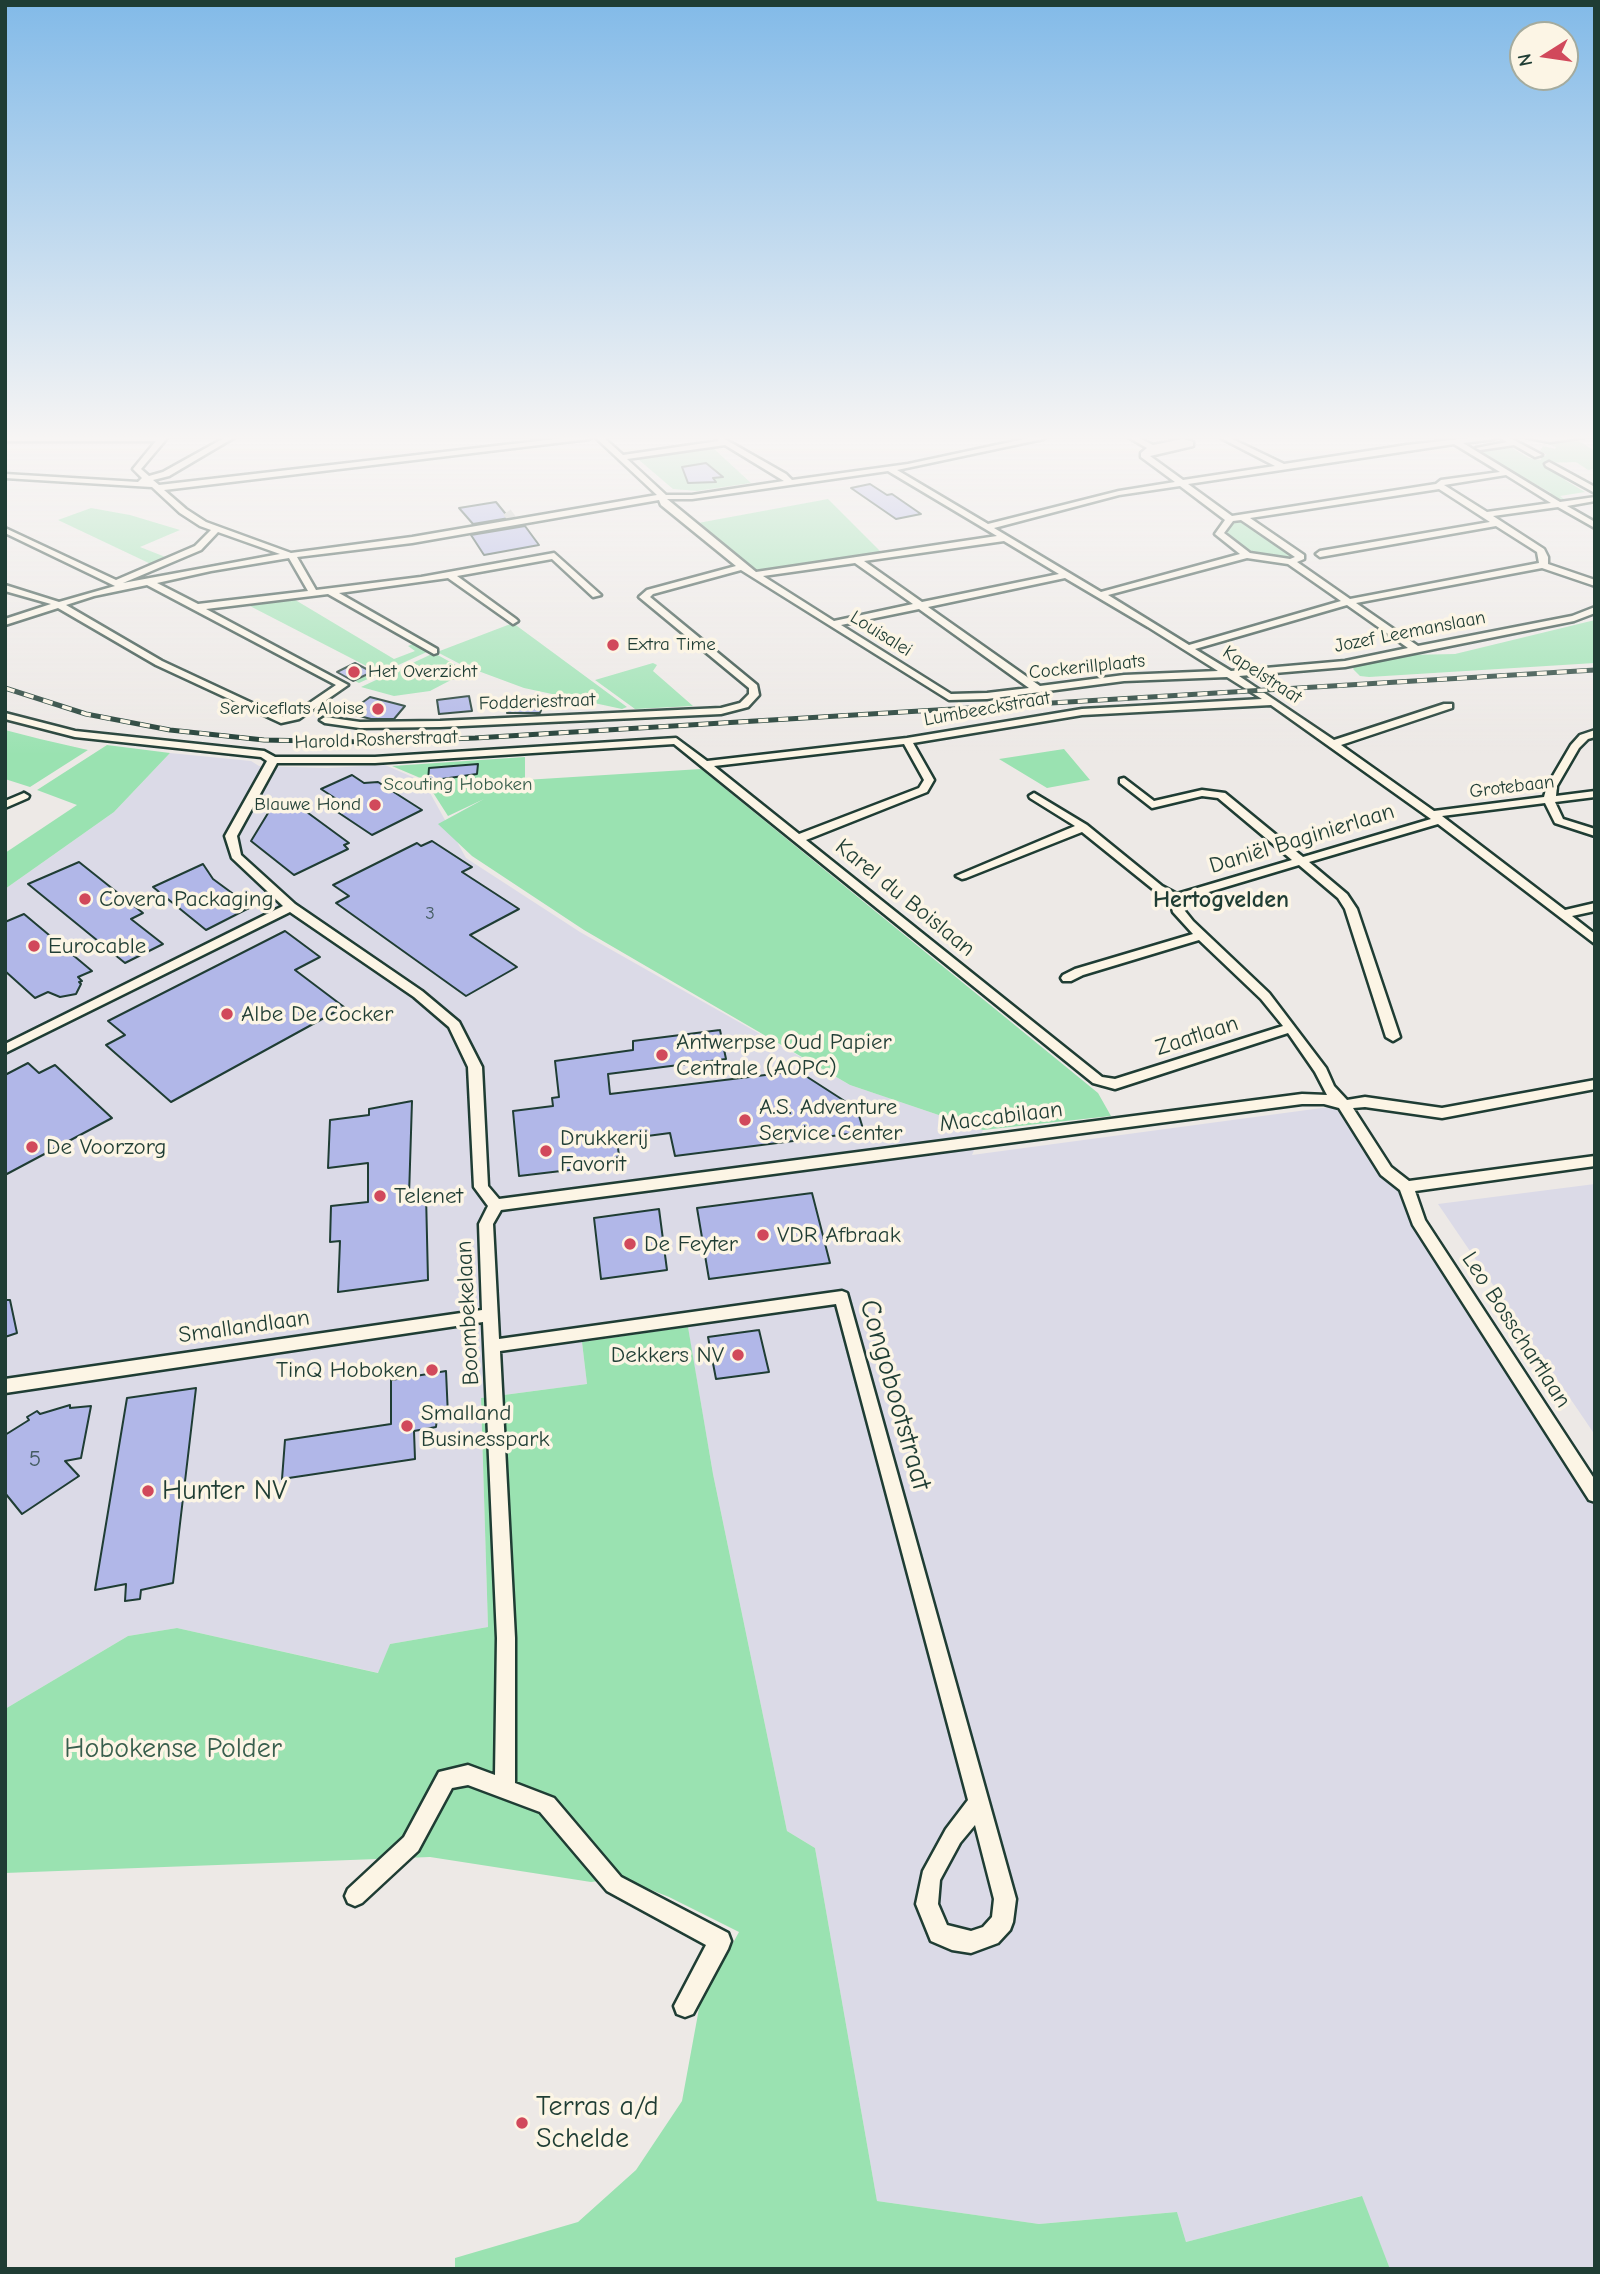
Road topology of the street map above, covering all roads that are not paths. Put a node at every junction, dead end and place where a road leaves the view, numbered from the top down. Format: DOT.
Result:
graph roads {
  1 [pos="32,543"];
  2 [pos="203,543"];
  3 [pos="257,543"];
  4 [pos="387,543"];
  5 [pos="713,543"];
  6 [pos="967,543"];
  7 [pos="1012,543"];
  8 [pos="1231,543"];
  9 [pos="1281,543"];
  10 [pos="1382,543"];
  11 [pos="1529,543"];
  12 [pos="1320,554"];
  13 [pos="292,555"];
  14 [pos="1247,555"];
  15 [pos="855,559"];
  16 [pos="1291,562"];
  17 [pos="1544,565"];
  18 [pos="742,567"];
  19 [pos="450,575"];
  20 [pos="754,575"];
  21 [pos="1065,575"];
  22 [pos="149,582"];
  23 [pos="1595,583"];
  24 [pos="120,585"];
  25 [pos="5,588"];
  26 [pos="312,591"];
  27 [pos="331,593"];
  28 [pos="596,595"];
  29 [pos="1099,595"];
  30 [pos="1348,602"];
  31 [pos="921,606"];
  32 [pos="62,607"];
  33 [pos="198,607"];
  34 [pos="1595,610"];
  35 [pos="513,621"];
  36 [pos="5,622"];
  37 [pos="832,624"];
  38 [pos="1187,648"];
  39 [pos="1417,650"];
  40 [pos="433,651"];
  41 [pos="1228,674"];
  42 [pos="1039,690"];
  43 [pos="949,697"];
  44 [pos="1273,702"];
  45 [pos="1448,706"];
  46 [pos="657,715"];
  47 [pos="5,716"];
  48 [pos="325,720"];
  49 [pos="1595,733"];
  50 [pos="670,741"];
  51 [pos="907,741"];
  52 [pos="1333,744"];
  53 [pos="273,760"];
  54 [pos="708,764"];
  55 [pos="1124,781"];
  56 [pos="1595,794"];
  57 [pos="24,796"];
  58 [pos="1034,796"];
  59 [pos="1549,801"];
  60 [pos="5,805"];
  61 [pos="1436,817"];
  62 [pos="1083,827"];
  63 [pos="1594,834"];
  64 [pos="800,838"];
  65 [pos="1300,861"];
  66 [pos="962,876"];
  67 [pos="1176,898"];
  68 [pos="292,907"];
  69 [pos="1595,907"];
  70 [pos="1564,914"];
  71 [pos="1203,935"];
  72 [pos="1595,940"];
  73 [pos="1067,978"];
  74 [pos="1291,1028"];
  75 [pos="1393,1037"];
  76 [pos="5,1049"];
  77 [pos="1115,1084"];
  78 [pos="1595,1084"];
  79 [pos="1344,1105"];
  80 [pos="1595,1161"];
  81 [pos="1406,1187"];
  82 [pos="496,1205"];
  83 [pos="491,1315"];
  84 [pos="494,1346"];
  85 [pos="5,1386"];
  86 [pos="1595,1495"];
  87 [pos="505,1787"];
  88 [pos="979,1803"];
  89 [pos="355,1896"];
  90 [pos="685,2006"];
  1 -- 24 [label="street"];
  2 -- 24 [label="street"];
  3 -- 13 [label="street"];
  4 -- 13 [label="street"];
  5 -- 18 [label="street, Louisalei"];
  6 -- 15 [label="street"];
  7 -- 21 [label="street, Kapelstraat"];
  8 -- 14 [label="street"];
  9 -- 16 [label="street"];
  10 -- 12 [label="street"];
  11 -- 17 [label="street"];
  13 -- 22 [label="street"];
  13 -- 26 [label="street"];
  14 -- 16 [label="street"];
  14 -- 29 [label="street"];
  15 -- 20 [label="street"];
  15 -- 31 [label="street"];
  16 -- 30 [label="street"];
  17 -- 23 [label="street"];
  17 -- 30 [label="street"];
  18 -- 20 [label="street, Louisalei"];
  18 -- 46 [label="street, Fodderiestraat"];
  19 -- 27 [label="street"];
  19 -- 28 [label="street"];
  19 -- 35 [label="street"];
  20 -- 37 [label="street, Louisalei"];
  21 -- 29 [label="street, Kapelstraat"];
  21 -- 31 [label="street"];
  22 -- 24 [label="street"];
  22 -- 33 [label="street"];
  24 -- 32 [label="street"];
  25 -- 32 [label="street"];
  26 -- 27 [label="street"];
  26 -- 33 [label="street"];
  27 -- 40 [label="street"];
  29 -- 38 [label="street, Kapelstraat"];
  30 -- 38 [label="street"];
  30 -- 39 [label="street"];
  31 -- 37 [label="street"];
  31 -- 42 [label="street"];
  32 -- 33 [label="street"];
  32 -- 36 [label="street"];
  34 -- 39 [label="street, Jozef Leemanslaan"];
  37 -- 43 [label="street, Louisalei"];
  38 -- 41 [label="street, Kapelstraat"];
  39 -- 41 [label="street, Jozef Leemanslaan"];
  41 -- 42 [label="street, Cockerillplaats"];
  41 -- 44 [label="street, Kapelstraat"];
  42 -- 43 [label="street, Cockerillplaats"];
  44 -- 51 [label="street, Lumbeeckstraat"];
  44 -- 52 [label="street, Kapelstraat"];
  45 -- 52 [label="street"];
  46 -- 48 [label="street, Fodderiestraat"];
  46 -- 50 [label="street"];
  47 -- 53 [label="street, Harold Rosherstraat"];
  49 -- 59 [label="street"];
  50 -- 53 [label="street, Harold Rosherstraat"];
  50 -- 54 [label="street, Karel du Boislaan"];
  51 -- 54 [label="street, Lumbeeckstraat"];
  51 -- 64 [label="street"];
  52 -- 61 [label="street, Kapelstraat"];
  53 -- 68 [label="street"];
  54 -- 64 [label="street, Karel du Boislaan"];
  55 -- 65 [label="street"];
  56 -- 59 [label="street, Grotebaan"];
  57 -- 60 [label="street"];
  58 -- 62 [label="street"];
  59 -- 61 [label="street, Grotebaan"];
  59 -- 63 [label="street"];
  61 -- 65 [label="street, Daniël Baginierlaan"];
  61 -- 70 [label="street, Kapelstraat"];
  62 -- 66 [label="street"];
  62 -- 67 [label="street"];
  64 -- 77 [label="street, Karel du Boislaan"];
  65 -- 67 [label="street, Daniël Baginierlaan"];
  65 -- 75 [label="street"];
  67 -- 71 [label="street, Leo Bosschartlaan"];
  68 -- 76 [label="street"];
  68 -- 82 [label="street"];
  69 -- 70 [label="street"];
  70 -- 72 [label="street, Kapelstraat"];
  71 -- 73 [label="street"];
  71 -- 74 [label="street, Leo Bosschartlaan"];
  74 -- 77 [label="street, Zaatlaan"];
  74 -- 79 [label="street, Leo Bosschartlaan"];
  78 -- 79 [label="street, Maccabilaan"];
  79 -- 81 [label="street, Leo Bosschartlaan"];
  79 -- 82 [label="street, Maccabilaan"];
  80 -- 81 [label="street"];
  81 -- 86 [label="street, Leo Bosschartlaan"];
  82 -- 83 [label="street, Boombekelaan"];
  83 -- 84 [label="street, Boombekelaan"];
  83 -- 85 [label="street, Smallandlaan"];
  84 -- 87 [label="street, Boombekelaan"];
  84 -- 88 [label="street, Congobootstraat"];
  87 -- 89 [label="street"];
  87 -- 90 [label="street"];
  88 -- 88 [label="street, Congobootstraat"];
}
